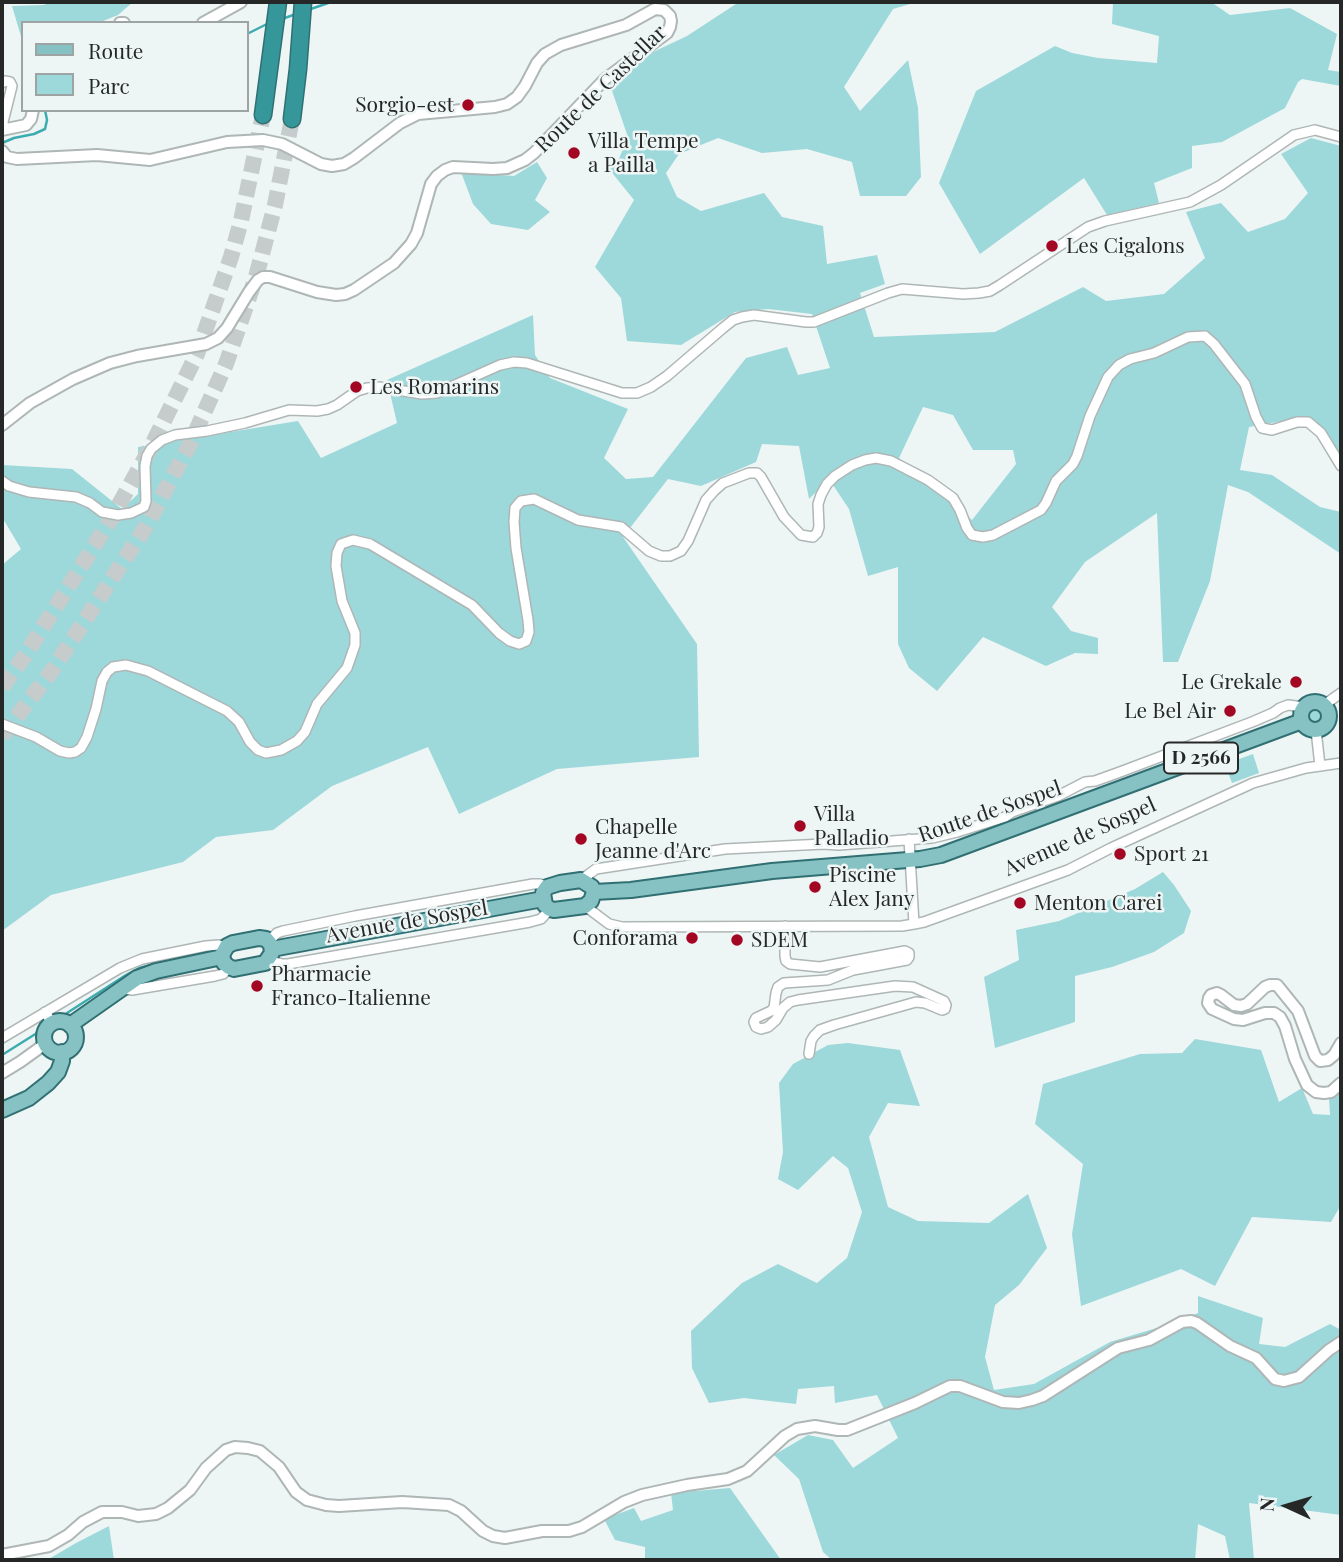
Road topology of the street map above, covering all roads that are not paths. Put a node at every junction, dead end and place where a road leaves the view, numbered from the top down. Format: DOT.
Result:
graph roads {
  1 [pos="241,2"];
  2 [pos="278,2"];
  3 [pos="303,2"];
  4 [pos="207,21"];
  5 [pos="2,83"];
  6 [pos="33,112"];
  7 [pos="263,115"];
  8 [pos="292,119"];
  9 [pos="3,130"];
  10 [pos="1341,137"];
  11 [pos="2,151"];
  12 [pos="2,425"];
  13 [pos="1341,466"];
  14 [pos="2,481"];
  15 [pos="1341,693"];
  16 [pos="1331,712"];
  17 [pos="1303,714"];
  18 [pos="2,724"];
  19 [pos="1316,730"];
  20 [pos="1341,763"];
  21 [pos="1320,766"];
  22 [pos="909,839"];
  23 [pos="910,860"];
  24 [pos="581,880"];
  25 [pos="594,892"];
  26 [pos="547,899"];
  27 [pos="586,906"];
  28 [pos="914,924"];
  29 [pos="785,926"];
  30 [pos="270,950"];
  31 [pos="226,957"];
  32 [pos="48,1018"];
  33 [pos="70,1025"];
  34 [pos="2,1038"];
  35 [pos="1341,1043"];
  36 [pos="46,1044"];
  37 [pos="62,1052"];
  38 [pos="809,1054"];
  39 [pos="2,1073"];
  40 [pos="1341,1083"];
  41 [pos="2,1110"];
  42 [pos="1341,1342"];
  43 [pos="2,1555"];
  1 -- 4 [label="street"];
  2 -- 7 [label="highway"];
  3 -- 8 [label="highway"];
  5 -- 9 [label="street"];
  6 -- 9 [label="street"];
  10 -- 14 [label="street"];
  11 -- 12 [label="street, Route de Castellar"];
  13 -- 18 [label="street"];
  15 -- 16 [label="street"];
  16 -- 17 [label="main road"];
  16 -- 19 [label="main road"];
  17 -- 19 [label="main road"];
  17 -- 22 [label="street"];
  17 -- 23 [label="main road, Route de Sospel / D 2566"];
  19 -- 21 [label="street"];
  20 -- 21 [label="street, Avenue de Sospel"];
  21 -- 28 [label="street, Avenue de Sospel"];
  22 -- 23 [label="street"];
  22 -- 24 [label="street"];
  23 -- 25 [label="main road, Route de Sospel / D 2566"];
  23 -- 28 [label="street"];
  24 -- 25 [label="main road"];
  24 -- 26 [label="main road"];
  25 -- 27 [label="main road"];
  26 -- 27 [label="main road"];
  26 -- 30 [label="main road"];
  27 -- 29 [label="street, Avenue de Sospel"];
  28 -- 29 [label="street, Avenue de Sospel"];
  29 -- 38 [label="street"];
  30 -- 31 [label="main road"];
  30 -- 31 [label="main road"];
  31 -- 32 [label="street"];
  31 -- 33 [label="main road"];
  32 -- 33 [label="main road"];
  32 -- 34 [label="street"];
  32 -- 36 [label="main road"];
  33 -- 37 [label="main road"];
  35 -- 40 [label="street"];
  36 -- 37 [label="main road"];
  36 -- 39 [label="street"];
  37 -- 41 [label="main road"];
  42 -- 43 [label="street"];
}
